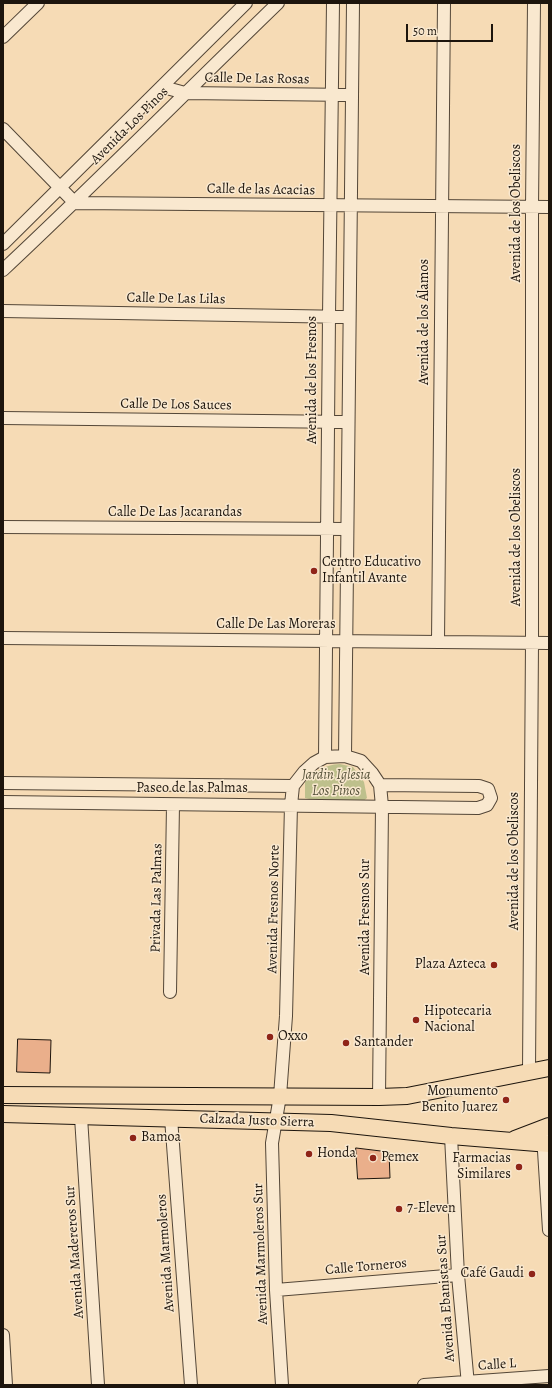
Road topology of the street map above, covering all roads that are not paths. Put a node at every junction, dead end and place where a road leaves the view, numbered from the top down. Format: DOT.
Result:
graph roads {
  1 [pos="38,3"];
  2 [pos="246,3"];
  3 [pos="278,3"];
  4 [pos="333,3"];
  5 [pos="353,3"];
  6 [pos="444,3"];
  7 [pos="534,3"];
  8 [pos="3,37"];
  9 [pos="163,87"];
  10 [pos="185,93"];
  11 [pos="331,95"];
  12 [pos="352,95"];
  13 [pos="3,129"];
  14 [pos="60,187"];
  15 [pos="75,203"];
  16 [pos="330,205"];
  17 [pos="350,206"];
  18 [pos="441,206"];
  19 [pos="532,207"];
  20 [pos="549,207"];
  21 [pos="3,244"];
  22 [pos="3,270"];
  23 [pos="3,311"];
  24 [pos="328,316"];
  25 [pos="349,317"];
  26 [pos="3,418"];
  27 [pos="328,421"];
  28 [pos="348,422"];
  29 [pos="3,527"];
  30 [pos="328,529"];
  31 [pos="348,529"];
  32 [pos="3,638"];
  33 [pos="327,641"];
  34 [pos="347,641"];
  35 [pos="438,641"];
  36 [pos="532,642"];
  37 [pos="549,643"];
  38 [pos="345,756"];
  39 [pos="325,757"];
  40 [pos="3,783"];
  41 [pos="380,785"];
  42 [pos="293,786"];
  43 [pos="3,802"];
  44 [pos="173,804"];
  45 [pos="291,805"];
  46 [pos="382,806"];
  47 [pos="170,992"];
  48 [pos="549,1068"];
  49 [pos="529,1071"];
  50 [pos="3,1095"];
  51 [pos="280,1096"];
  52 [pos="379,1098"];
  53 [pos="3,1114"];
  54 [pos="81,1117"];
  55 [pos="171,1118"];
  56 [pos="276,1122"];
  57 [pos="451,1136"];
  58 [pos="546,1136"];
  59 [pos="549,1230"];
  60 [pos="458,1275"];
  61 [pos="276,1290"];
  62 [pos="3,1335"];
  63 [pos="549,1376"];
  64 [pos="468,1383"];
  65 [pos="6,1385"];
  66 [pos="98,1385"];
  67 [pos="191,1385"];
  68 [pos="282,1385"];
  69 [pos="424,1385"];
  1 -- 8 [label="street"];
  2 -- 9 [label="street, Avenida Los Pinos"];
  3 -- 10 [label="street, Avenida Los Pinos"];
  4 -- 11 [label="street, Avenida de los Fresnos"];
  5 -- 12 [label="street"];
  6 -- 18 [label="street, Avenida de los Álamos"];
  7 -- 19 [label="street, Avenida de los Obeliscos"];
  9 -- 10 [label="street, Calle De Las Rosas"];
  9 -- 14 [label="street, Avenida Los Pinos"];
  10 -- 11 [label="street, Calle De Las Rosas"];
  10 -- 15 [label="street, Avenida Los Pinos"];
  11 -- 12 [label="street, Calle De Las Rosas"];
  11 -- 16 [label="street, Avenida de los Fresnos"];
  12 -- 17 [label="street"];
  13 -- 14 [label="street"];
  14 -- 15 [label="street"];
  14 -- 21 [label="street, Avenida Los Pinos"];
  15 -- 16 [label="street, Calle de las Acacias"];
  15 -- 22 [label="street, Avenida Los Pinos"];
  16 -- 17 [label="street, Calle de las Acacias"];
  16 -- 24 [label="street, Avenida de los Fresnos"];
  17 -- 18 [label="street, Calle de las Acacias"];
  17 -- 25 [label="street"];
  18 -- 19 [label="street, Calle de las Acacias"];
  18 -- 35 [label="street, Avenida de los Álamos"];
  19 -- 20 [label="street, Calle de las Acacias"];
  19 -- 36 [label="street, Avenida de los Obeliscos"];
  23 -- 24 [label="street, Calle De Las Lilas"];
  24 -- 25 [label="street, Calle De Las Lilas"];
  24 -- 27 [label="street, Avenida de los Fresnos"];
  25 -- 28 [label="street"];
  26 -- 27 [label="street, Calle De Los Sauces"];
  27 -- 28 [label="street, Calle De Los Sauces"];
  27 -- 30 [label="street, Avenida de los Fresnos"];
  28 -- 31 [label="street"];
  29 -- 30 [label="street, Calle De Las Jacarandas"];
  30 -- 31 [label="street, Calle De Las Jacarandas"];
  30 -- 33 [label="street, Avenida de los Fresnos"];
  31 -- 34 [label="street"];
  32 -- 33 [label="street, Calle De Las Moreras"];
  33 -- 34 [label="street, Calle De Las Moreras"];
  33 -- 39 [label="street, Avenida de los Fresnos"];
  34 -- 35 [label="street, Calle De Las Moreras"];
  34 -- 38 [label="street"];
  35 -- 36 [label="street, Calle De Las Moreras"];
  36 -- 37 [label="street, Calle De Las Moreras"];
  36 -- 49 [label="street, Avenida de los Obeliscos"];
  38 -- 39 [label="street"];
  38 -- 41 [label="street"];
  39 -- 42 [label="street"];
  40 -- 42 [label="street, Paseo de las Palmas"];
  41 -- 46 [label="street, Avenida Fresnos Sur"];
  41 -- 46 [label="street"];
  42 -- 45 [label="street, Avenida Fresnos Norte"];
  43 -- 44 [label="street, Paseo de las Palmas"];
  44 -- 45 [label="street, Paseo de las Palmas"];
  44 -- 47 [label="street, Privada Las Palmas"];
  45 -- 46 [label="street, Paseo de las Palmas"];
  45 -- 51 [label="street, Avenida Fresnos Norte"];
  46 -- 52 [label="street, Avenida Fresnos Sur"];
  48 -- 49 [label="main road, Calzada Justo Sierra"];
  49 -- 52 [label="main road, Calzada Justo Sierra"];
  50 -- 51 [label="main road, Calzada Justo Sierra"];
  51 -- 52 [label="main road, Calzada Justo Sierra"];
  51 -- 56 [label="street, Avenida Fresnos Norte"];
  53 -- 54 [label="main road, Calzada Justo Sierra"];
  54 -- 55 [label="main road, Calzada Justo Sierra"];
  54 -- 66 [label="street, Avenida Madereros Sur"];
  55 -- 56 [label="main road, Calzada Justo Sierra"];
  55 -- 67 [label="street, Avenida Marmoleros"];
  56 -- 57 [label="main road, Calzada Justo Sierra"];
  56 -- 61 [label="street, Avenida Marmoleros Sur"];
  57 -- 58 [label="main road, Calzada Justo Sierra"];
  57 -- 60 [label="street, Avenida Ebanistas Sur"];
  58 -- 59 [label="street"];
  60 -- 61 [label="street, Calle Torneros"];
  60 -- 64 [label="street, Avenida Ebanistas Sur"];
  61 -- 68 [label="street, Avenida Marmoleros Sur"];
  62 -- 65 [label="street"];
  63 -- 64 [label="street, Calle L"];
  64 -- 69 [label="street, Calle L"];
}
